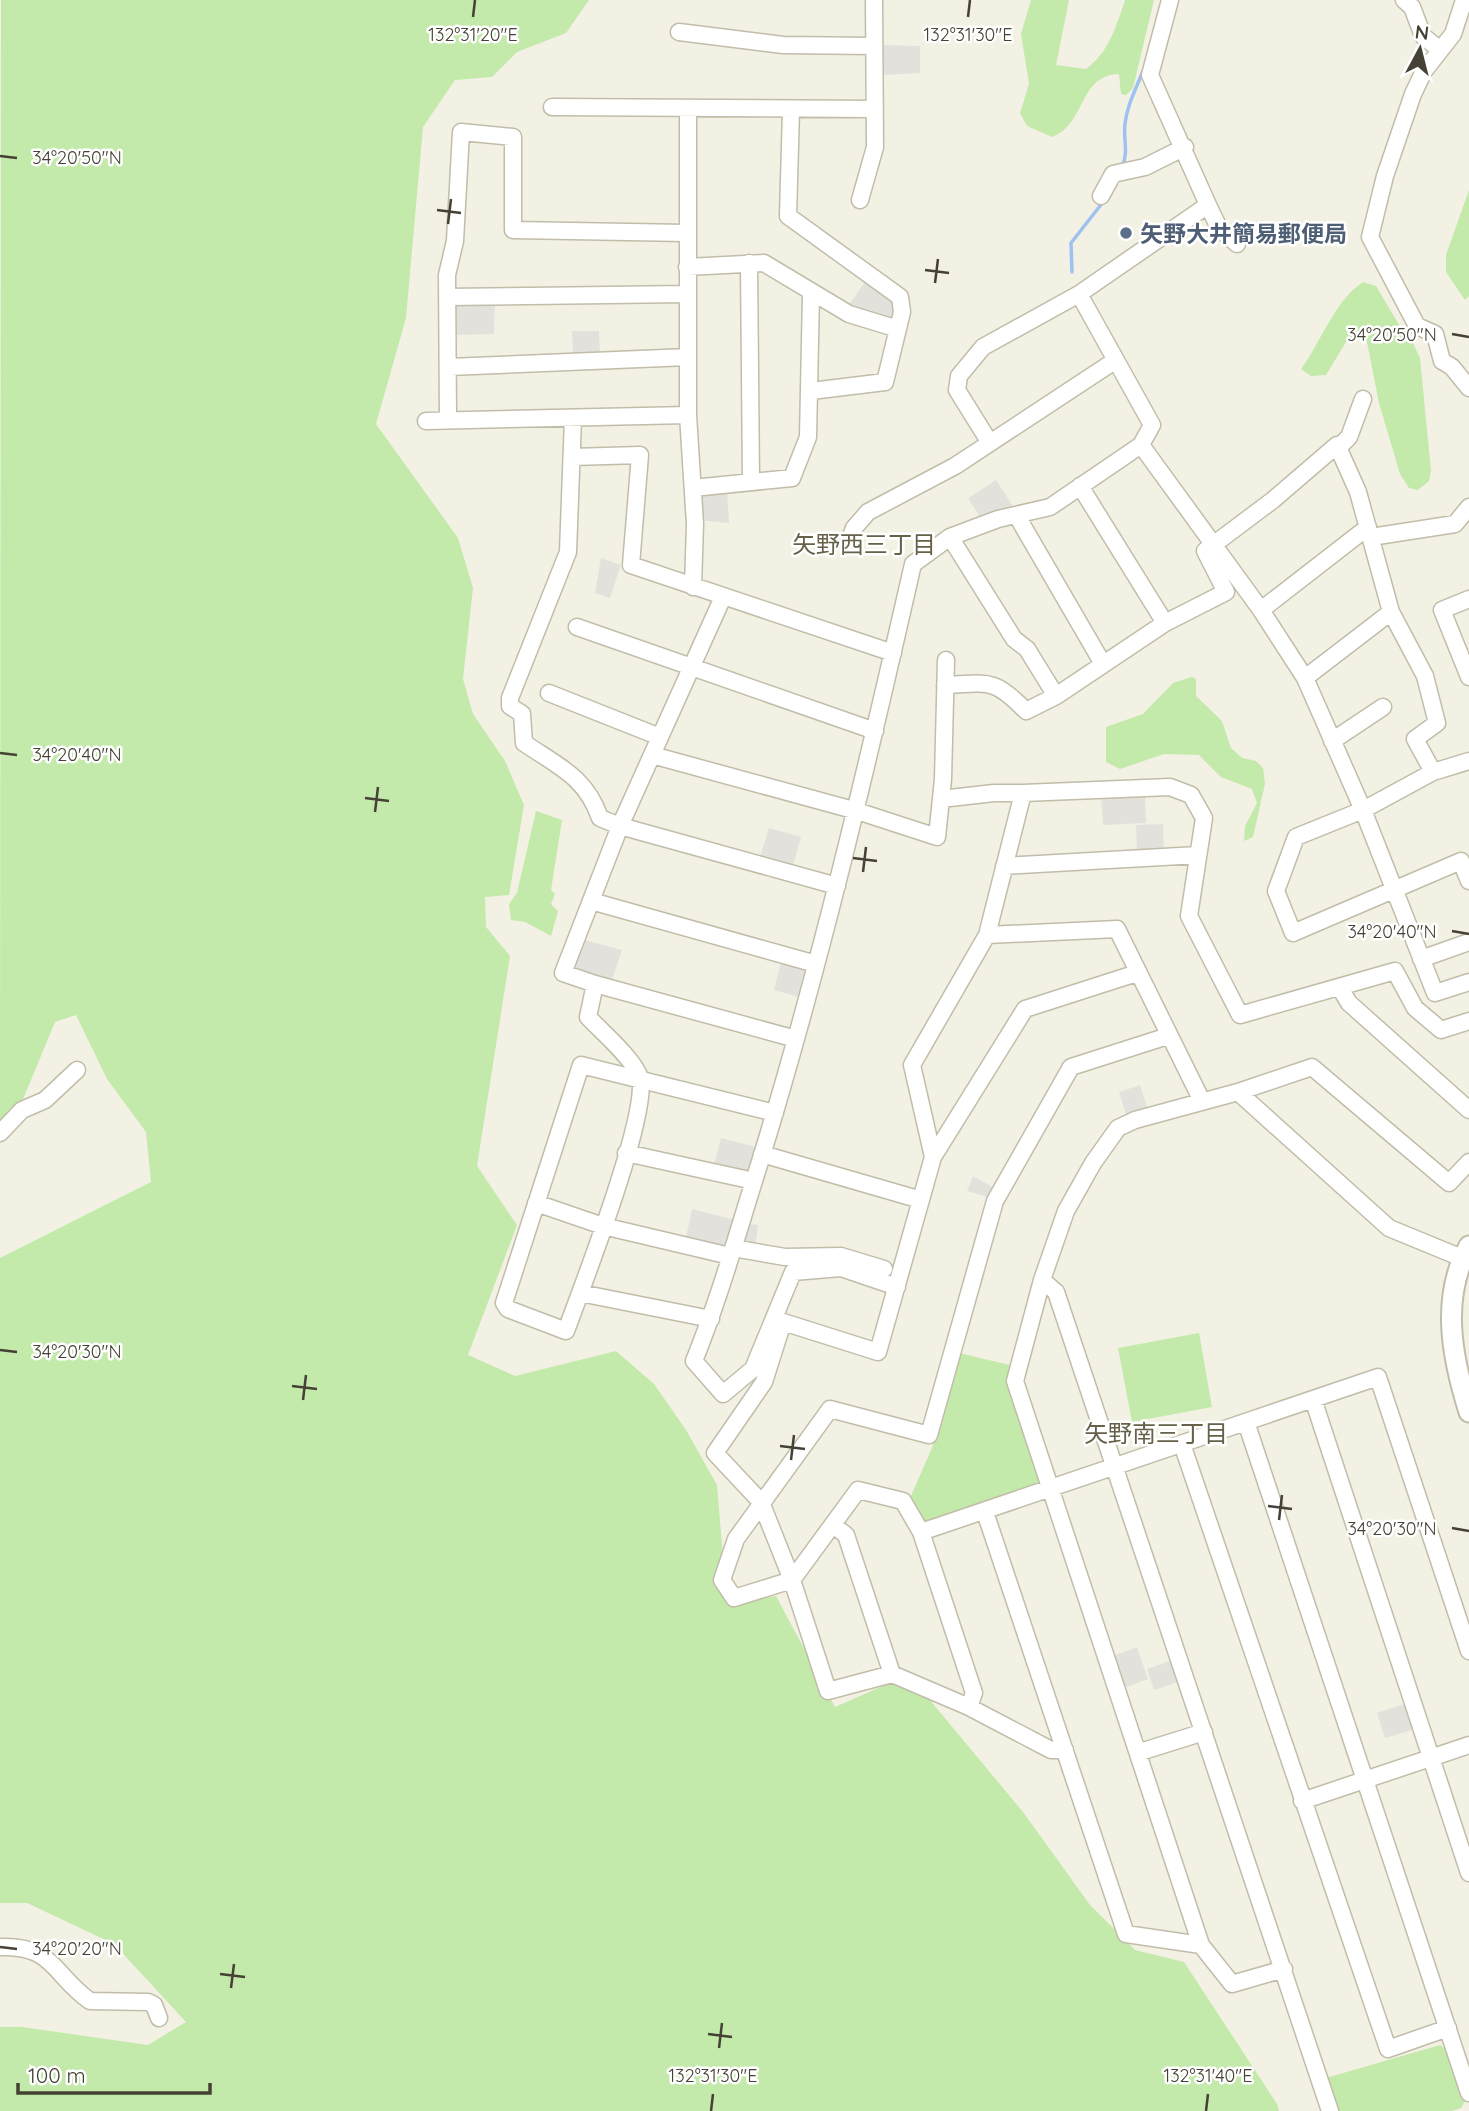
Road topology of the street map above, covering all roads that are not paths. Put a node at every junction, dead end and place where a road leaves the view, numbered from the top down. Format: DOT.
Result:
graph roads {
  1 [pos="874,0"];
  2 [pos="1170,0"];
  3 [pos="1404,0"];
  4 [pos="1464,0"];
  5 [pos="679,32"];
  6 [pos="873,46"];
  7 [pos="1440,50"];
  8 [pos="552,107"];
  9 [pos="688,108"];
  10 [pos="875,108"];
  11 [pos="790,110"];
  12 [pos="1185,147"];
  13 [pos="1101,196"];
  14 [pos="860,200"];
  15 [pos="1208,205"];
  16 [pos="687,233"];
  17 [pos="1237,244"];
  18 [pos="749,263"];
  19 [pos="687,267"];
  20 [pos="687,294"];
  21 [pos="811,294"];
  22 [pos="1079,294"];
  23 [pos="447,297"];
  24 [pos="898,329"];
  25 [pos="688,356"];
  26 [pos="1116,360"];
  27 [pos="449,367"];
  28 [pos="1469,388"];
  29 [pos="811,391"];
  30 [pos="1363,399"];
  31 [pos="688,415"];
  32 [pos="573,418"];
  33 [pos="448,420"];
  34 [pos="426,421"];
  35 [pos="990,443"];
  36 [pos="1141,445"];
  37 [pos="1338,449"];
  38 [pos="572,457"];
  39 [pos="751,482"];
  40 [pos="1080,486"];
  41 [pos="693,488"];
  42 [pos="1469,507"];
  43 [pos="1017,516"];
  44 [pos="1369,532"];
  45 [pos="950,537"];
  46 [pos="849,541"];
  47 [pos="1213,544"];
  48 [pos="693,587"];
  49 [pos="723,597"];
  50 [pos="1469,598"];
  51 [pos="1261,610"];
  52 [pos="1391,612"];
  53 [pos="1165,623"];
  54 [pos="577,627"];
  55 [pos="893,653"];
  56 [pos="946,660"];
  57 [pos="1103,664"];
  58 [pos="692,668"];
  59 [pos="1469,677"];
  60 [pos="1305,678"];
  61 [pos="945,685"];
  62 [pos="549,693"];
  63 [pos="1056,695"];
  64 [pos="1383,707"];
  65 [pos="875,731"];
  66 [pos="660,737"];
  67 [pos="1332,741"];
  68 [pos="652,755"];
  69 [pos="1469,761"];
  70 [pos="1433,772"];
  71 [pos="1023,793"];
  72 [pos="941,799"];
  73 [pos="1363,810"];
  74 [pos="858,811"];
  75 [pos="620,826"];
  76 [pos="1198,855"];
  77 [pos="1004,866"];
  78 [pos="1469,881"];
  79 [pos="837,886"];
  80 [pos="1392,889"];
  81 [pos="591,901"];
  82 [pos="987,935"];
  83 [pos="1469,942"];
  84 [pos="1421,959"];
  85 [pos="816,964"];
  86 [pos="1137,973"];
  87 [pos="1469,982"];
  88 [pos="595,984"];
  89 [pos="1340,989"];
  90 [pos="1469,1021"];
  91 [pos="1168,1036"];
  92 [pos="796,1039"];
  93 [pos="77,1070"];
  94 [pos="640,1079"];
  95 [pos="1238,1092"];
  96 [pos="1202,1101"];
  97 [pos="1469,1110"];
  98 [pos="775,1113"];
  99 [pos="0,1133"];
  100 [pos="626,1153"];
  101 [pos="762,1154"];
  102 [pos="933,1157"];
  103 [pos="1469,1161"];
  104 [pos="754,1181"];
  105 [pos="921,1200"];
  106 [pos="536,1203"];
  107 [pos="603,1226"];
  108 [pos="732,1252"];
  109 [pos="1466,1252"];
  110 [pos="884,1269"];
  111 [pos="1042,1280"];
  112 [pos="897,1287"];
  113 [pos="580,1293"];
  114 [pos="711,1319"];
  115 [pos="1313,1398"];
  116 [pos="1469,1412"];
  117 [pos="1246,1422"];
  118 [pos="1182,1444"];
  119 [pos="1116,1466"];
  120 [pos="1049,1488"];
  121 [pos="761,1502"];
  122 [pos="985,1512"];
  123 [pos="833,1525"];
  124 [pos="920,1532"];
  125 [pos="792,1580"];
  126 [pos="1469,1651"];
  127 [pos="892,1674"];
  128 [pos="969,1707"];
  129 [pos="1204,1732"];
  130 [pos="1469,1745"];
  131 [pos="1065,1749"];
  132 [pos="1140,1752"];
  133 [pos="1430,1757"];
  134 [pos="1364,1779"];
  135 [pos="1302,1801"];
  136 [pos="1469,1873"];
  137 [pos="1201,1945"];
  138 [pos="0,1947"];
  139 [pos="1284,1969"];
  140 [pos="159,2018"];
  141 [pos="1448,2028"];
  142 [pos="1469,2093"];
  143 [pos="1326,2110"];
  1 -- 6 [label="street"];
  2 -- 12 [label="street"];
  3 -- 7 [label="street"];
  4 -- 7 [label="street"];
  5 -- 6 [label="street"];
  6 -- 10 [label="street"];
  7 -- 28 [label="street"];
  8 -- 9 [label="street"];
  9 -- 11 [label="street"];
  9 -- 16 [label="street"];
  10 -- 11 [label="street"];
  10 -- 14 [label="street"];
  11 -- 24 [label="street"];
  12 -- 13 [label="street"];
  12 -- 15 [label="street"];
  15 -- 17 [label="street"];
  15 -- 22 [label="street"];
  16 -- 19 [label="street"];
  16 -- 23 [label="street"];
  18 -- 19 [label="street"];
  18 -- 21 [label="street"];
  18 -- 39 [label="street"];
  19 -- 20 [label="street"];
  20 -- 23 [label="street"];
  20 -- 25 [label="street"];
  21 -- 24 [label="street"];
  21 -- 29 [label="street"];
  22 -- 26 [label="street"];
  22 -- 35 [label="street"];
  23 -- 27 [label="street"];
  24 -- 29 [label="street"];
  25 -- 27 [label="street"];
  25 -- 31 [label="street"];
  26 -- 35 [label="street"];
  26 -- 36 [label="street"];
  27 -- 33 [label="street"];
  29 -- 39 [label="street"];
  30 -- 37 [label="street"];
  31 -- 32 [label="street"];
  31 -- 41 [label="street"];
  32 -- 33 [label="street"];
  32 -- 38 [label="street"];
  33 -- 34 [label="street"];
  35 -- 46 [label="street"];
  36 -- 40 [label="street"];
  36 -- 47 [label="street"];
  37 -- 44 [label="street"];
  37 -- 47 [label="street"];
  38 -- 48 [label="street"];
  38 -- 75 [label="street"];
  39 -- 41 [label="street"];
  40 -- 43 [label="street"];
  40 -- 53 [label="street"];
  41 -- 48 [label="street"];
  42 -- 44 [label="street"];
  43 -- 45 [label="street"];
  43 -- 57 [label="street"];
  44 -- 51 [label="street"];
  44 -- 52 [label="street"];
  45 -- 55 [label="street"];
  45 -- 63 [label="street"];
  47 -- 51 [label="street"];
  47 -- 53 [label="street"];
  48 -- 49 [label="street"];
  49 -- 55 [label="street"];
  49 -- 58 [label="street"];
  50 -- 59 [label="street"];
  51 -- 60 [label="street"];
  52 -- 60 [label="street"];
  52 -- 70 [label="street"];
  53 -- 57 [label="street"];
  54 -- 58 [label="street"];
  55 -- 65 [label="street"];
  56 -- 61 [label="street"];
  57 -- 63 [label="street"];
  58 -- 65 [label="street"];
  58 -- 66 [label="street"];
  60 -- 67 [label="street"];
  61 -- 63 [label="street"];
  61 -- 72 [label="street"];
  62 -- 66 [label="street"];
  64 -- 67 [label="street"];
  65 -- 74 [label="street"];
  66 -- 68 [label="street"];
  67 -- 73 [label="street"];
  68 -- 74 [label="street"];
  68 -- 75 [label="street"];
  69 -- 70 [label="street"];
  70 -- 73 [label="street"];
  71 -- 72 [label="street"];
  71 -- 76 [label="street"];
  71 -- 77 [label="street"];
  72 -- 74 [label="street"];
  73 -- 80 [label="street"];
  73 -- 80 [label="street"];
  74 -- 79 [label="street"];
  75 -- 79 [label="street"];
  75 -- 81 [label="street"];
  76 -- 77 [label="street"];
  76 -- 89 [label="street"];
  77 -- 82 [label="street"];
  78 -- 80 [label="street"];
  79 -- 85 [label="street"];
  80 -- 84 [label="street"];
  81 -- 85 [label="street"];
  81 -- 88 [label="street"];
  82 -- 86 [label="street"];
  82 -- 102 [label="street"];
  83 -- 84 [label="street"];
  84 -- 87 [label="street"];
  85 -- 92 [label="street"];
  86 -- 91 [label="street"];
  86 -- 102 [label="street"];
  88 -- 92 [label="street"];
  88 -- 94 [label="street"];
  89 -- 90 [label="street"];
  89 -- 97 [label="street"];
  91 -- 96 [label="street"];
  91 -- 121 [label="street"];
  92 -- 98 [label="street"];
  93 -- 99 [label="street"];
  94 -- 98 [label="street"];
  94 -- 100 [label="street"];
  94 -- 106 [label="street"];
  95 -- 96 [label="street"];
  95 -- 103 [label="street"];
  95 -- 109 [label="street"];
  96 -- 111 [label="street"];
  98 -- 101 [label="street"];
  100 -- 104 [label="street"];
  100 -- 107 [label="street"];
  101 -- 104 [label="street"];
  101 -- 105 [label="street"];
  102 -- 105 [label="street"];
  104 -- 108 [label="street"];
  105 -- 112 [label="street"];
  106 -- 107 [label="street"];
  106 -- 113 [label="street"];
  107 -- 108 [label="street"];
  107 -- 113 [label="street"];
  108 -- 110 [label="street"];
  108 -- 114 [label="street"];
  109 -- 116 [label="street"];
  111 -- 119 [label="street"];
  111 -- 120 [label="street"];
  112 -- 114 [label="street"];
  112 -- 121 [label="street"];
  113 -- 114 [label="street"];
  115 -- 117 [label="street"];
  115 -- 126 [label="street"];
  115 -- 133 [label="street"];
  117 -- 118 [label="street"];
  117 -- 134 [label="street"];
  118 -- 119 [label="street"];
  118 -- 135 [label="street"];
  119 -- 120 [label="street"];
  119 -- 129 [label="street"];
  120 -- 122 [label="street"];
  120 -- 132 [label="street"];
  121 -- 125 [label="street"];
  121 -- 125 [label="street"];
  122 -- 124 [label="street"];
  122 -- 131 [label="street"];
  123 -- 124 [label="street"];
  123 -- 125 [label="street"];
  123 -- 127 [label="street"];
  124 -- 128 [label="street"];
  125 -- 127 [label="street"];
  127 -- 128 [label="street"];
  128 -- 131 [label="street"];
  129 -- 132 [label="street"];
  129 -- 139 [label="street"];
  130 -- 133 [label="street"];
  131 -- 137 [label="street"];
  132 -- 137 [label="street"];
  133 -- 134 [label="street"];
  133 -- 136 [label="street"];
  134 -- 135 [label="street"];
  134 -- 141 [label="street"];
  135 -- 141 [label="street"];
  137 -- 139 [label="street"];
  138 -- 140 [label="street"];
  139 -- 143 [label="street"];
  141 -- 142 [label="street"];
}
